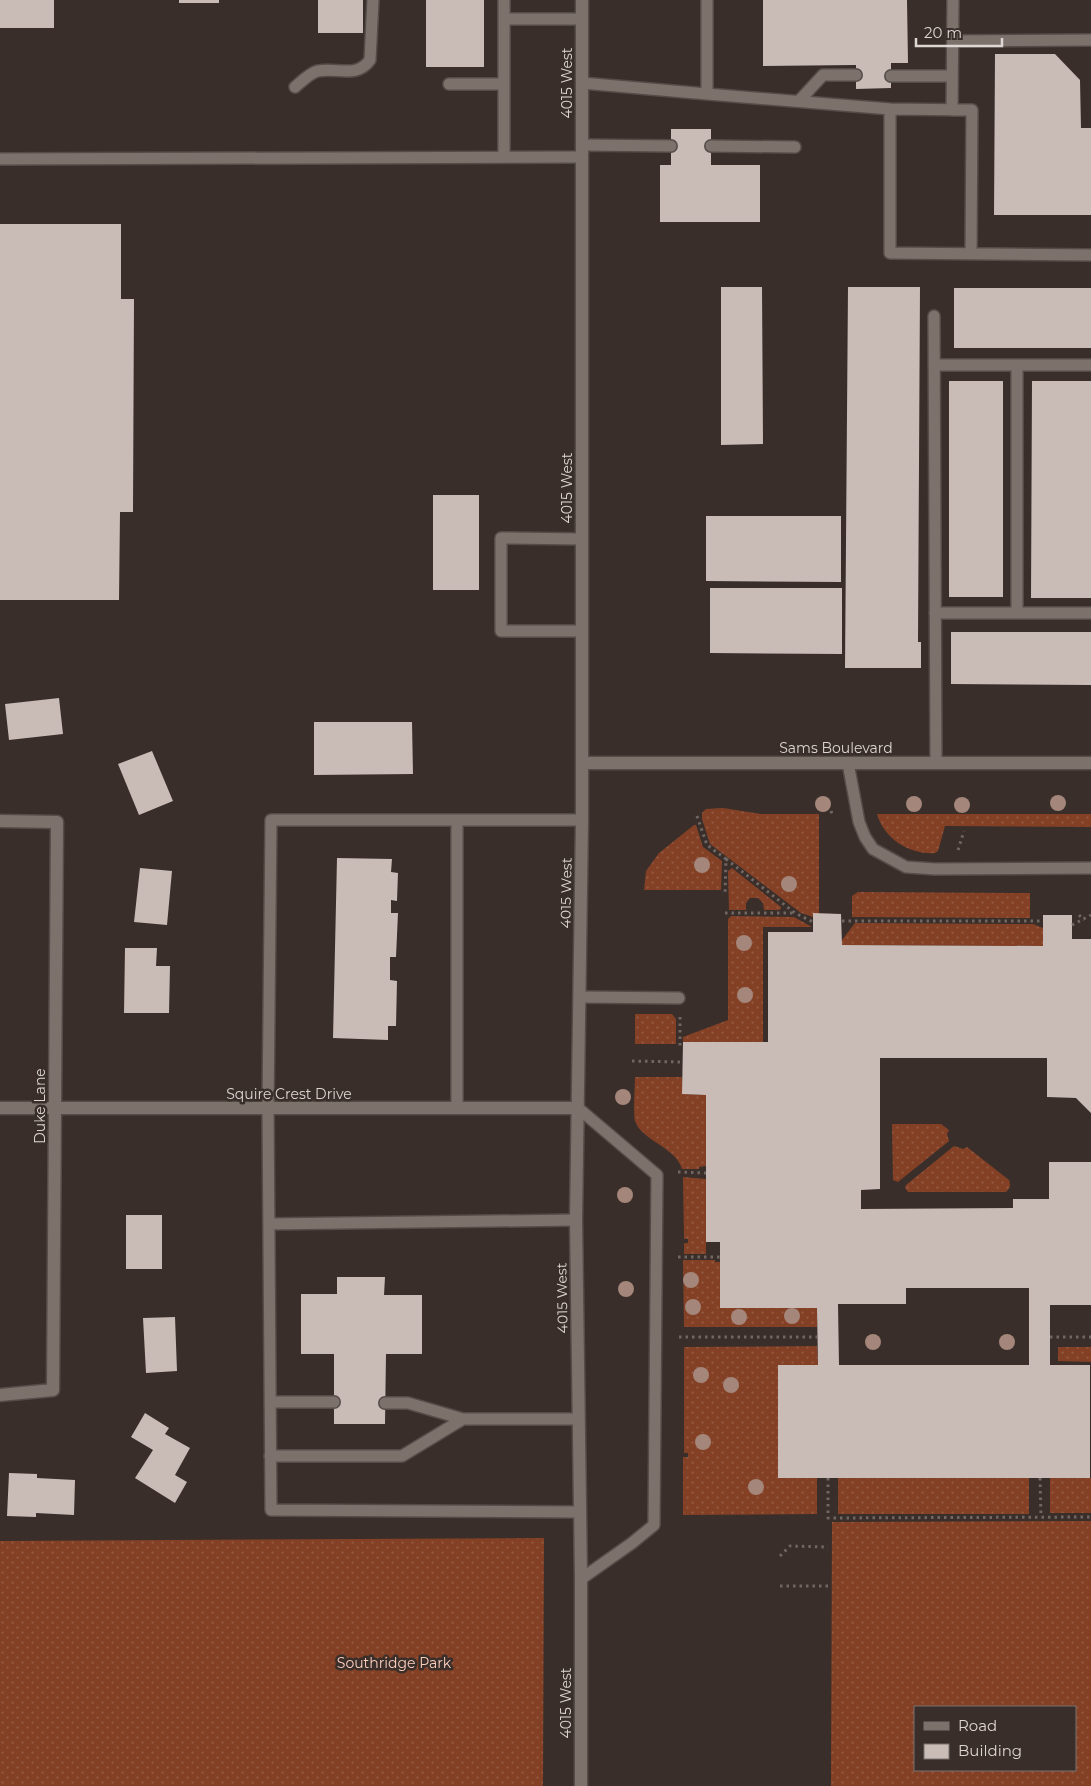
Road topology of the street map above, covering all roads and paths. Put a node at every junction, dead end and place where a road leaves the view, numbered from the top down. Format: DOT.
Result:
graph roads {
  1 [pos="373,0"];
  2 [pos="504,0"];
  3 [pos="582,0"];
  4 [pos="708,0"];
  5 [pos="953,0"];
  6 [pos="504,19"];
  7 [pos="582,19"];
  8 [pos="1091,40"];
  9 [pos="953,41"];
  10 [pos="856,75"];
  11 [pos="891,76"];
  12 [pos="952,76"];
  13 [pos="582,83"];
  14 [pos="449,84"];
  15 [pos="504,84"];
  16 [pos="295,87"];
  17 [pos="707,94"];
  18 [pos="799,101"];
  19 [pos="890,109"];
  20 [pos="952,110"];
  21 [pos="671,146"];
  22 [pos="711,146"];
  23 [pos="795,147"];
  24 [pos="582,151"];
  25 [pos="504,157"];
  26 [pos="0,159"];
  27 [pos="971,254"];
  28 [pos="1091,255"];
  29 [pos="934,316"];
  30 [pos="934,365"];
  31 [pos="1017,365"];
  32 [pos="1091,365"];
  33 [pos="582,539"];
  34 [pos="935,613"];
  35 [pos="1017,613"];
  36 [pos="1091,613"];
  37 [pos="582,631"];
  38 [pos="582,763"];
  39 [pos="848,763"];
  40 [pos="936,763"];
  41 [pos="1091,763"];
  42 [pos="696,816"];
  43 [pos="457,820"];
  44 [pos="582,820"];
  45 [pos="0,821"];
  46 [pos="964,831"];
  47 [pos="958,851"];
  48 [pos="726,859"];
  49 [pos="1091,868"];
  50 [pos="725,895"];
  51 [pos="725,914"];
  52 [pos="795,914"];
  53 [pos="1079,915"];
  54 [pos="1091,915"];
  55 [pos="1084,920"];
  56 [pos="842,921"];
  57 [pos="1043,921"];
  58 [pos="813,922"];
  59 [pos="1072,925"];
  60 [pos="580,997"];
  61 [pos="679,998"];
  62 [pos="680,1014"];
  63 [pos="683,1046"];
  64 [pos="632,1062"];
  65 [pos="683,1062"];
  66 [pos="0,1108"];
  67 [pos="55,1108"];
  68 [pos="457,1108"];
  69 [pos="578,1108"];
  70 [pos="268,1109"];
  71 [pos="678,1172"];
  72 [pos="706,1173"];
  73 [pos="576,1220"];
  74 [pos="269,1224"];
  75 [pos="678,1257"];
  76 [pos="720,1257"];
  77 [pos="679,1337"];
  78 [pos="817,1337"];
  79 [pos="1050,1337"];
  80 [pos="1091,1337"];
  81 [pos="0,1395"];
  82 [pos="270,1402"];
  83 [pos="334,1402"];
  84 [pos="385,1403"];
  85 [pos="463,1420"];
  86 [pos="578,1420"];
  87 [pos="270,1456"];
  88 [pos="828,1478"];
  89 [pos="1040,1478"];
  90 [pos="580,1512"];
  91 [pos="1040,1517"];
  92 [pos="1091,1517"];
  93 [pos="828,1547"];
  94 [pos="780,1556"];
  95 [pos="580,1579"];
  96 [pos="780,1586"];
  97 [pos="828,1586"];
  98 [pos="581,1786"];
  1 -- 16 [label="lane"];
  2 -- 6 [label="lane"];
  3 -- 7 [label="street, 4015 West"];
  4 -- 17 [label="lane"];
  5 -- 9 [label="lane"];
  6 -- 7 [label="lane"];
  6 -- 15 [label="lane"];
  7 -- 13 [label="street, 4015 West"];
  8 -- 9 [label="lane"];
  9 -- 12 [label="lane"];
  10 -- 18 [label="lane"];
  11 -- 12 [label="lane"];
  12 -- 20 [label="lane"];
  13 -- 17 [label="lane"];
  13 -- 24 [label="street, 4015 West"];
  14 -- 15 [label="lane"];
  15 -- 25 [label="lane"];
  17 -- 18 [label="lane"];
  18 -- 19 [label="lane"];
  19 -- 20 [label="lane"];
  19 -- 27 [label="lane"];
  20 -- 27 [label="lane"];
  21 -- 24 [label="lane"];
  22 -- 23 [label="lane"];
  24 -- 25 [label="lane"];
  24 -- 33 [label="street, 4015 West"];
  25 -- 26 [label="lane"];
  27 -- 28 [label="lane"];
  29 -- 30 [label="lane"];
  30 -- 31 [label="lane"];
  30 -- 34 [label="lane"];
  31 -- 32 [label="lane"];
  31 -- 35 [label="lane"];
  33 -- 37 [label="street, 4015 West"];
  33 -- 37 [label="lane"];
  34 -- 35 [label="lane"];
  34 -- 40 [label="lane"];
  35 -- 36 [label="lane"];
  37 -- 38 [label="street, 4015 West"];
  38 -- 39 [label="street, Sams Boulevard"];
  38 -- 44 [label="street, 4015 West"];
  39 -- 40 [label="street, Sams Boulevard"];
  39 -- 49 [label="lane"];
  40 -- 41 [label="street, Sams Boulevard"];
  42 -- 48 [label="path"];
  43 -- 44 [label="lane"];
  43 -- 68 [label="lane"];
  43 -- 70 [label="lane"];
  44 -- 60 [label="street, 4015 West"];
  45 -- 67 [label="street, Duke Lane"];
  46 -- 47 [label="path"];
  48 -- 50 [label="path"];
  48 -- 52 [label="path"];
  51 -- 52 [label="path"];
  52 -- 58 [label="path"];
  53 -- 55 [label="path"];
  54 -- 55 [label="path"];
  55 -- 59 [label="path"];
  56 -- 57 [label="path"];
  60 -- 61 [label="lane"];
  60 -- 69 [label="street, 4015 West"];
  62 -- 63 [label="path"];
  64 -- 65 [label="path"];
  66 -- 67 [label="street, Squire Crest Drive"];
  67 -- 70 [label="street, Squire Crest Drive"];
  67 -- 81 [label="street, Duke Lane"];
  68 -- 69 [label="street, Squire Crest Drive"];
  68 -- 70 [label="street, Squire Crest Drive"];
  69 -- 73 [label="street, 4015 West"];
  69 -- 95 [label="lane"];
  70 -- 74 [label="lane"];
  71 -- 72 [label="path"];
  73 -- 74 [label="lane"];
  73 -- 86 [label="street, 4015 West"];
  74 -- 82 [label="lane"];
  75 -- 76 [label="path"];
  77 -- 78 [label="path"];
  79 -- 80 [label="path"];
  82 -- 83 [label="lane"];
  82 -- 87 [label="lane"];
  84 -- 85 [label="lane"];
  85 -- 86 [label="lane"];
  85 -- 87 [label="lane"];
  86 -- 90 [label="street, 4015 West"];
  87 -- 90 [label="lane"];
  88 -- 91 [label="path"];
  89 -- 91 [label="path"];
  90 -- 95 [label="street, 4015 West"];
  91 -- 92 [label="path"];
  93 -- 94 [label="path"];
  95 -- 98 [label="street, 4015 West"];
  96 -- 97 [label="path"];
}
